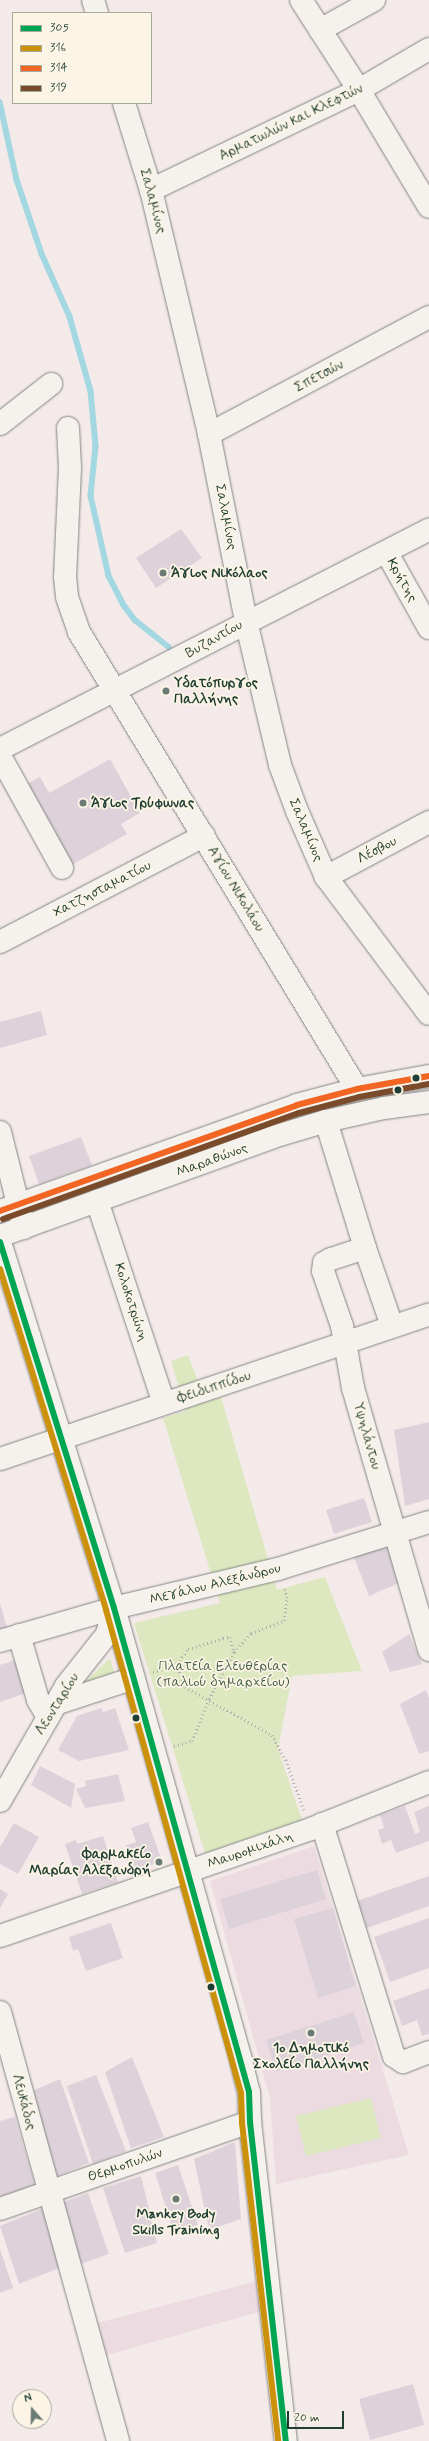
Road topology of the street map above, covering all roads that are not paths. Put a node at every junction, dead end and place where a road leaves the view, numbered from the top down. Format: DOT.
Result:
graph roads {
  1 [pos="93,0"];
  2 [pos="301,0"];
  3 [pos="374,0"];
  4 [pos="97,12"];
  5 [pos="320,30"];
  6 [pos="429,49"];
  7 [pos="359,90"];
  8 [pos="124,104"];
  9 [pos="151,190"];
  10 [pos="429,207"];
  11 [pos="429,317"];
  12 [pos="51,384"];
  13 [pos="0,424"];
  14 [pos="68,428"];
  15 [pos="209,434"];
  16 [pos="429,529"];
  17 [pos="386,553"];
  18 [pos="246,621"];
  19 [pos="429,628"];
  20 [pos="114,691"];
  21 [pos="0,749"];
  22 [pos="0,756"];
  23 [pos="429,822"];
  24 [pos="204,836"];
  25 [pos="62,868"];
  26 [pos="326,877"];
  27 [pos="0,942"];
  28 [pos="429,1014"];
  29 [pos="429,1076"];
  30 [pos="357,1089"];
  31 [pos="429,1102"];
  32 [pos="326,1121"];
  33 [pos="0,1132"];
  34 [pos="97,1201"];
  35 [pos="8,1209"];
  36 [pos="24,1228"];
  37 [pos="0,1236"];
  38 [pos="0,1242"];
  39 [pos="365,1248"];
  40 [pos="429,1315"];
  41 [pos="392,1326"];
  42 [pos="345,1344"];
  43 [pos="164,1403"];
  44 [pos="62,1438"];
  45 [pos="0,1459"];
  46 [pos="429,1522"];
  47 [pos="395,1532"];
  48 [pos="114,1608"];
  49 [pos="9,1638"];
  50 [pos="429,1650"];
  51 [pos="134,1678"];
  52 [pos="51,1710"];
  53 [pos="429,1782"];
  54 [pos="0,1801"];
  55 [pos="316,1826"];
  56 [pos="188,1871"];
  57 [pos="0,1936"];
  58 [pos="0,2012"];
  59 [pos="429,2052"];
  60 [pos="250,2122"];
  61 [pos="48,2192"];
  62 [pos="0,2210"];
  63 [pos="118,2441"];
  64 [pos="286,2441"];
  1 -- 4 [label="street"];
  2 -- 5 [label="street"];
  3 -- 5 [label="street"];
  5 -- 7 [label="street"];
  6 -- 7 [label="street, Αρματωλών και Κλεφτών"];
  7 -- 9 [label="street, Αρματωλών και Κλεφτών"];
  7 -- 10 [label="street"];
  8 -- 9 [label="street, Σαλαμίνος"];
  9 -- 15 [label="street, Σαλαμίνος"];
  11 -- 15 [label="street, Σπετσών"];
  12 -- 13 [label="street"];
  14 -- 20 [label="street, Αγίου Νικολάου"];
  15 -- 18 [label="street, Σαλαμίνος"];
  16 -- 17 [label="street, Βυζαντίου"];
  17 -- 18 [label="street, Βυζαντίου"];
  17 -- 19 [label="street, Κρήτης"];
  18 -- 20 [label="street, Βυζαντίου"];
  18 -- 26 [label="street, Σαλαμίνος"];
  20 -- 21 [label="street, Βυζαντίου"];
  20 -- 24 [label="street, Αγίου Νικολάου"];
  22 -- 25 [label="street"];
  23 -- 26 [label="street, Λέσβου"];
  24 -- 27 [label="street, Χατζησταματίου"];
  24 -- 30 [label="street, Αγίου Νικολάου"];
  26 -- 28 [label="street, Σαλαμίνος"];
  29 -- 30 [label="street, Μαραθώνος"];
  30 -- 35 [label="street, Μαραθώνος"];
  31 -- 32 [label="street, Μαραθώνος"];
  32 -- 34 [label="street, Μαραθώνος"];
  32 -- 39 [label="street"];
  33 -- 35 [label="street"];
  34 -- 36 [label="street, Μαραθώνος"];
  34 -- 43 [label="street, Κολοκοτρώνη"];
  35 -- 36 [label="street"];
  36 -- 37 [label="street, Μαραθώνος"];
  38 -- 44 [label="street"];
  39 -- 41 [label="street"];
  39 -- 42 [label="street, Υψηλάντου"];
  40 -- 41 [label="street, Φειδιππίδου"];
  41 -- 42 [label="street, Φειδιππίδου"];
  42 -- 43 [label="street, Φειδιππίδου"];
  42 -- 47 [label="street, Υψηλάντου"];
  43 -- 44 [label="street, Φειδιππίδου"];
  44 -- 45 [label="street, Φειδιππίδου"];
  44 -- 48 [label="street"];
  46 -- 47 [label="street, Μεγάλου Αλεξάνδρου"];
  47 -- 48 [label="street, Μεγάλου Αλεξάνδρου"];
  47 -- 50 [label="street, Υψηλάντου"];
  48 -- 49 [label="street, Μεγάλου Αλεξάνδρου"];
  48 -- 51 [label="street"];
  48 -- 52 [label="street, Λεονταρίου"];
  49 -- 52 [label="street"];
  51 -- 52 [label="street"];
  51 -- 56 [label="street"];
  52 -- 54 [label="street, Λεονταρίου"];
  53 -- 55 [label="street, Μαυρομιχάλη"];
  55 -- 56 [label="street, Μαυρομιχάλη"];
  55 -- 59 [label="street"];
  56 -- 57 [label="street, Μαυρομιχάλη"];
  56 -- 60 [label="street"];
  58 -- 61 [label="street, Λευκάδος"];
  60 -- 61 [label="street, Θερμοπυλών"];
  60 -- 64 [label="street"];
  61 -- 62 [label="street, Θερμοπυλών"];
  61 -- 63 [label="street, Λευκάδος"];
}
